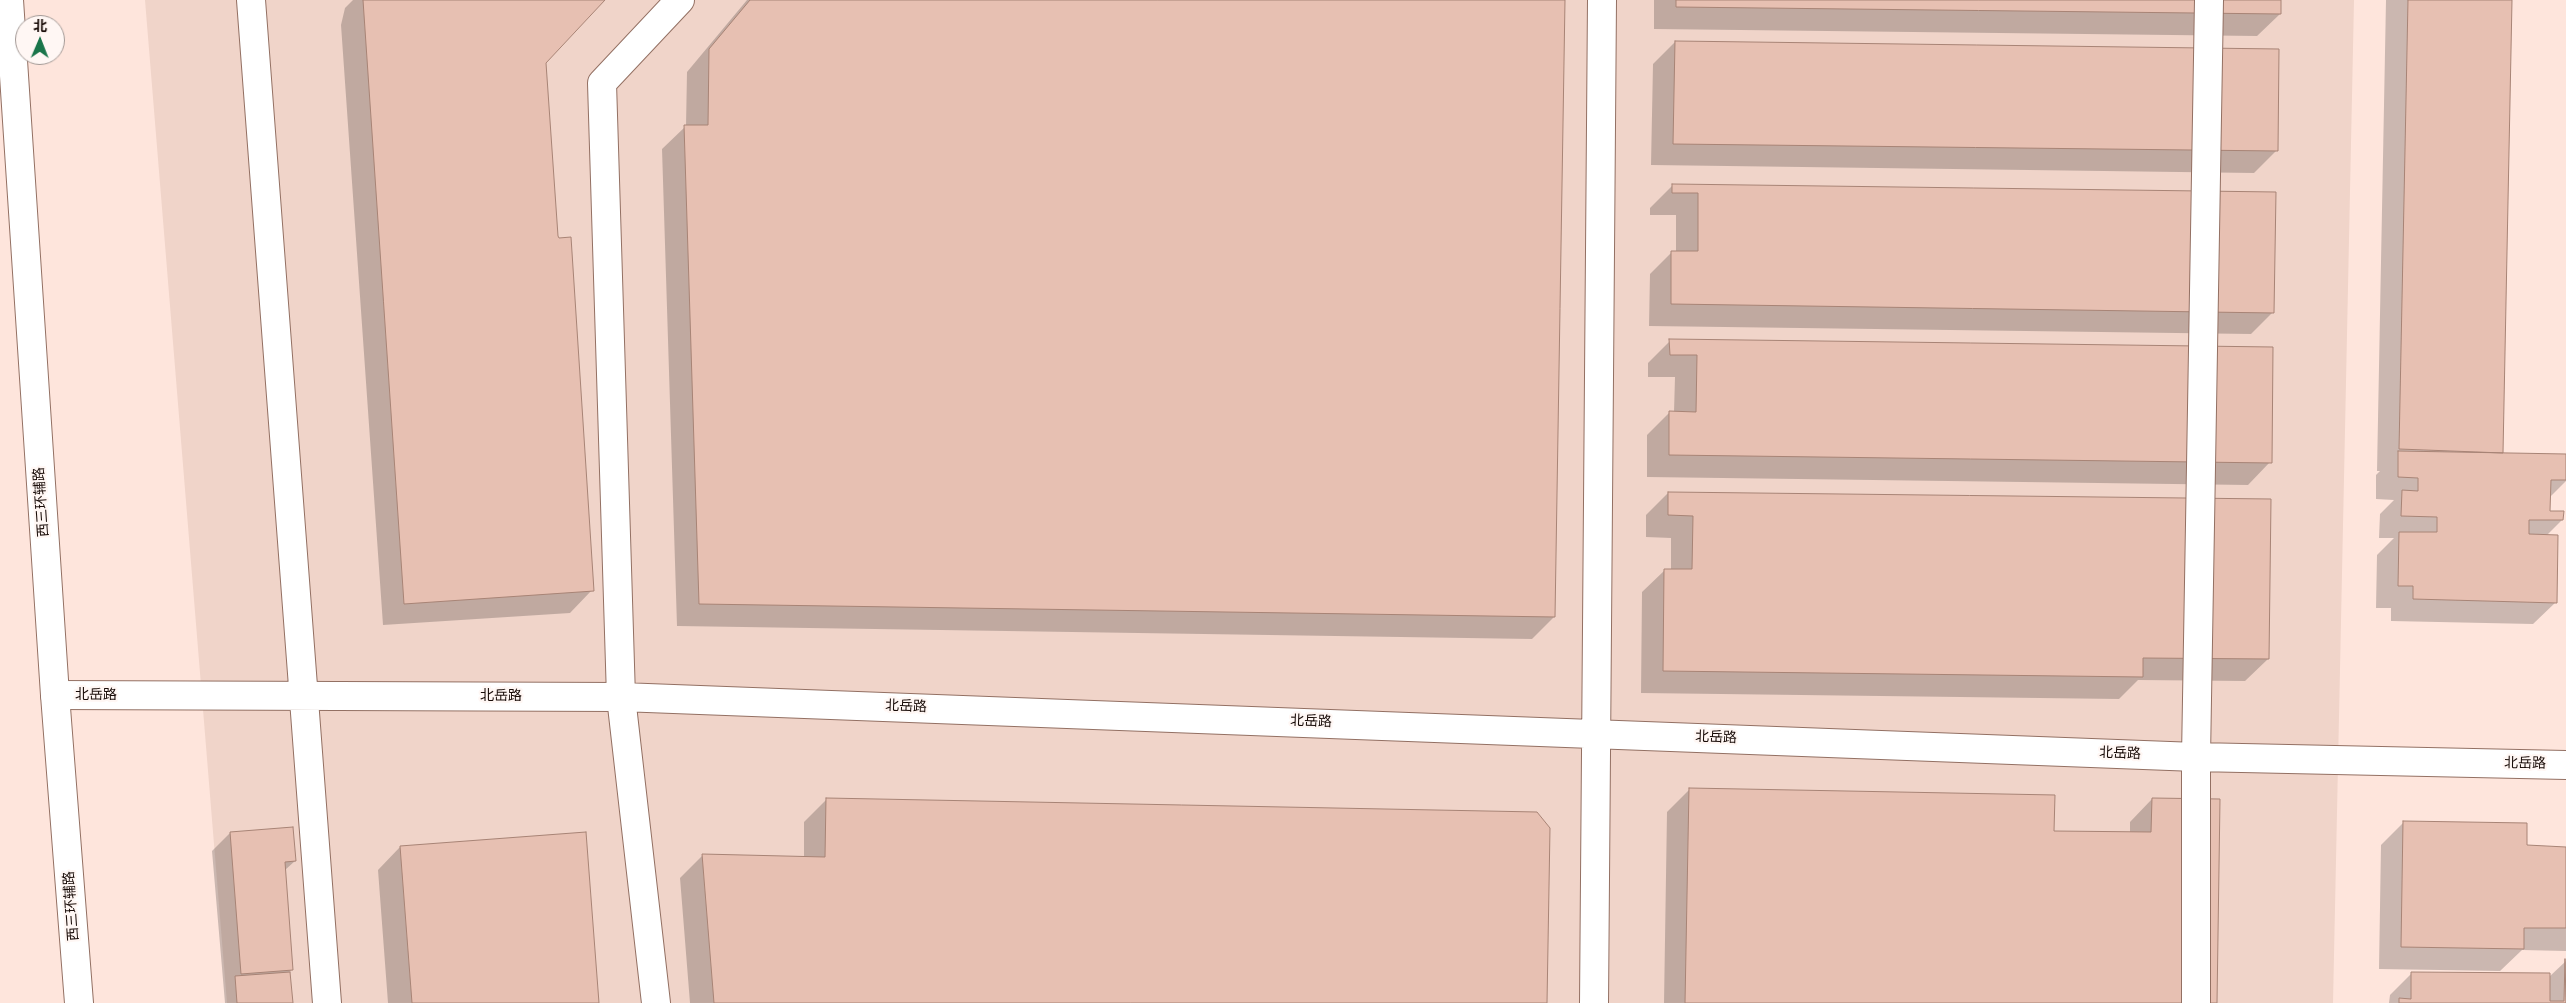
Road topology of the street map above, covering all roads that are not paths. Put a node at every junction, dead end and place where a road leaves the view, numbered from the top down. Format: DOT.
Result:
graph roads {
  1 [pos="9,0"];
  2 [pos="251,0"];
  3 [pos="680,0"];
  4 [pos="1602,0"];
  5 [pos="2209,0"];
  6 [pos="55,695"];
  7 [pos="303,695"];
  8 [pos="621,697"];
  9 [pos="1595,733"];
  10 [pos="2196,756"];
  11 [pos="2566,765"];
  12 [pos="79,1003"];
  13 [pos="327,1003"];
  14 [pos="656,1003"];
  15 [pos="1594,1003"];
  16 [pos="2196,1003"];
  1 -- 6 [label="street, 西三环辅路"];
  2 -- 7 [label="street"];
  3 -- 8 [label="street"];
  4 -- 9 [label="street"];
  5 -- 10 [label="street"];
  6 -- 7 [label="street, 北岳路"];
  6 -- 12 [label="street, 西三环辅路"];
  7 -- 8 [label="street, 北岳路"];
  7 -- 13 [label="street"];
  8 -- 9 [label="street, 北岳路"];
  8 -- 14 [label="street"];
  9 -- 10 [label="street, 北岳路"];
  9 -- 15 [label="street"];
  10 -- 11 [label="street, 北岳路"];
  10 -- 16 [label="street"];
}
